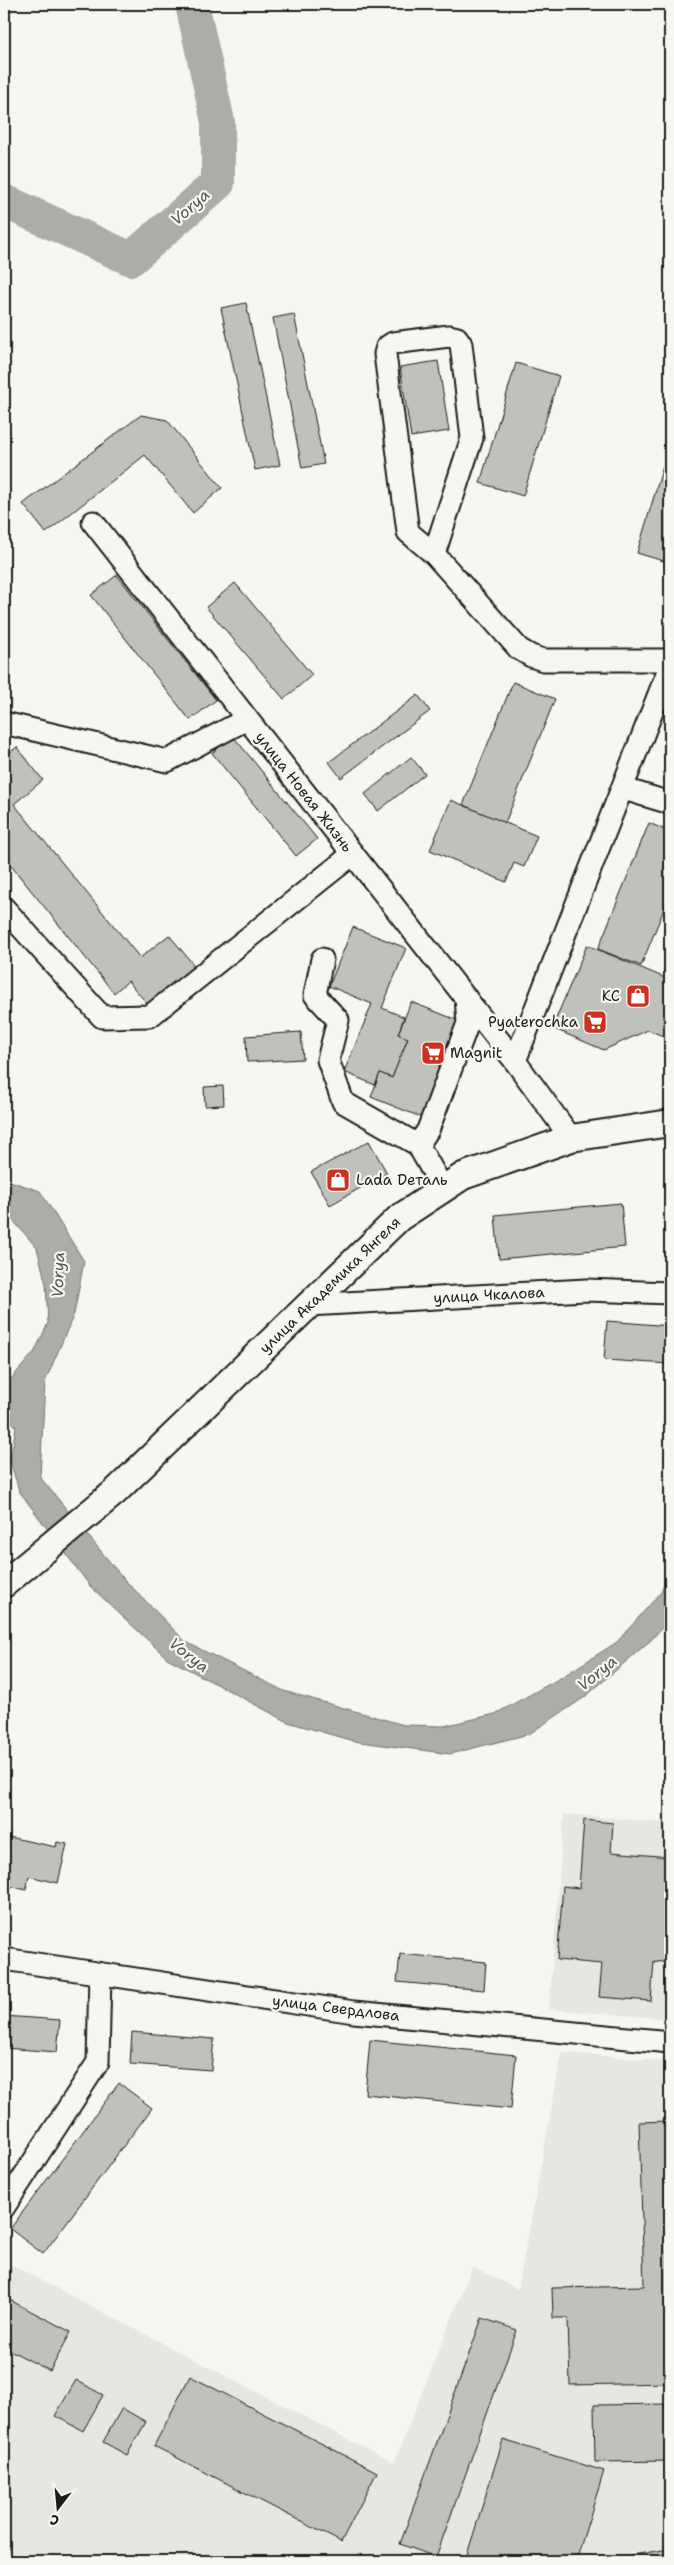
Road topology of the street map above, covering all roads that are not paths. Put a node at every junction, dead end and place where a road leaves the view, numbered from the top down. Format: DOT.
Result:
graph roads {
  1 [pos="93,522"];
  2 [pos="434,554"];
  3 [pos="670,660"];
  4 [pos="670,666"];
  5 [pos="247,719"];
  6 [pos="4,723"];
  7 [pos="624,790"];
  8 [pos="670,803"];
  9 [pos="353,854"];
  10 [pos="4,908"];
  11 [pos="322,959"];
  12 [pos="466,998"];
  13 [pos="515,1061"];
  14 [pos="670,1123"];
  15 [pos="571,1138"];
  16 [pos="418,1145"];
  17 [pos="443,1189"];
  18 [pos="670,1293"];
  19 [pos="308,1305"];
  20 [pos="8,1580"];
  21 [pos="4,1960"];
  22 [pos="100,1974"];
  23 [pos="670,2042"];
  24 [pos="4,2207"];
  1 -- 5 [label="street, улица Новая Жизнь"];
  2 -- 2 [label="street"];
  2 -- 3 [label="street"];
  4 -- 7 [label="street"];
  5 -- 6 [label="street"];
  5 -- 9 [label="street, улица Новая Жизнь"];
  7 -- 8 [label="street"];
  7 -- 13 [label="street"];
  9 -- 10 [label="street"];
  9 -- 12 [label="street, улица Новая Жизнь"];
  11 -- 16 [label="street"];
  12 -- 13 [label="street, улица Новая Жизнь"];
  12 -- 16 [label="street"];
  13 -- 15 [label="street, улица Новая Жизнь"];
  14 -- 15 [label="main road, улица Академика Янгеля"];
  15 -- 17 [label="main road, улица Академика Янгеля"];
  16 -- 17 [label="street"];
  17 -- 19 [label="main road, улица Академика Янгеля"];
  18 -- 19 [label="street, улица Чкалова"];
  19 -- 20 [label="main road, улица Академика Янгеля"];
  21 -- 22 [label="street, улица Свердлова"];
  22 -- 23 [label="street, улица Свердлова"];
  22 -- 24 [label="street"];
}
